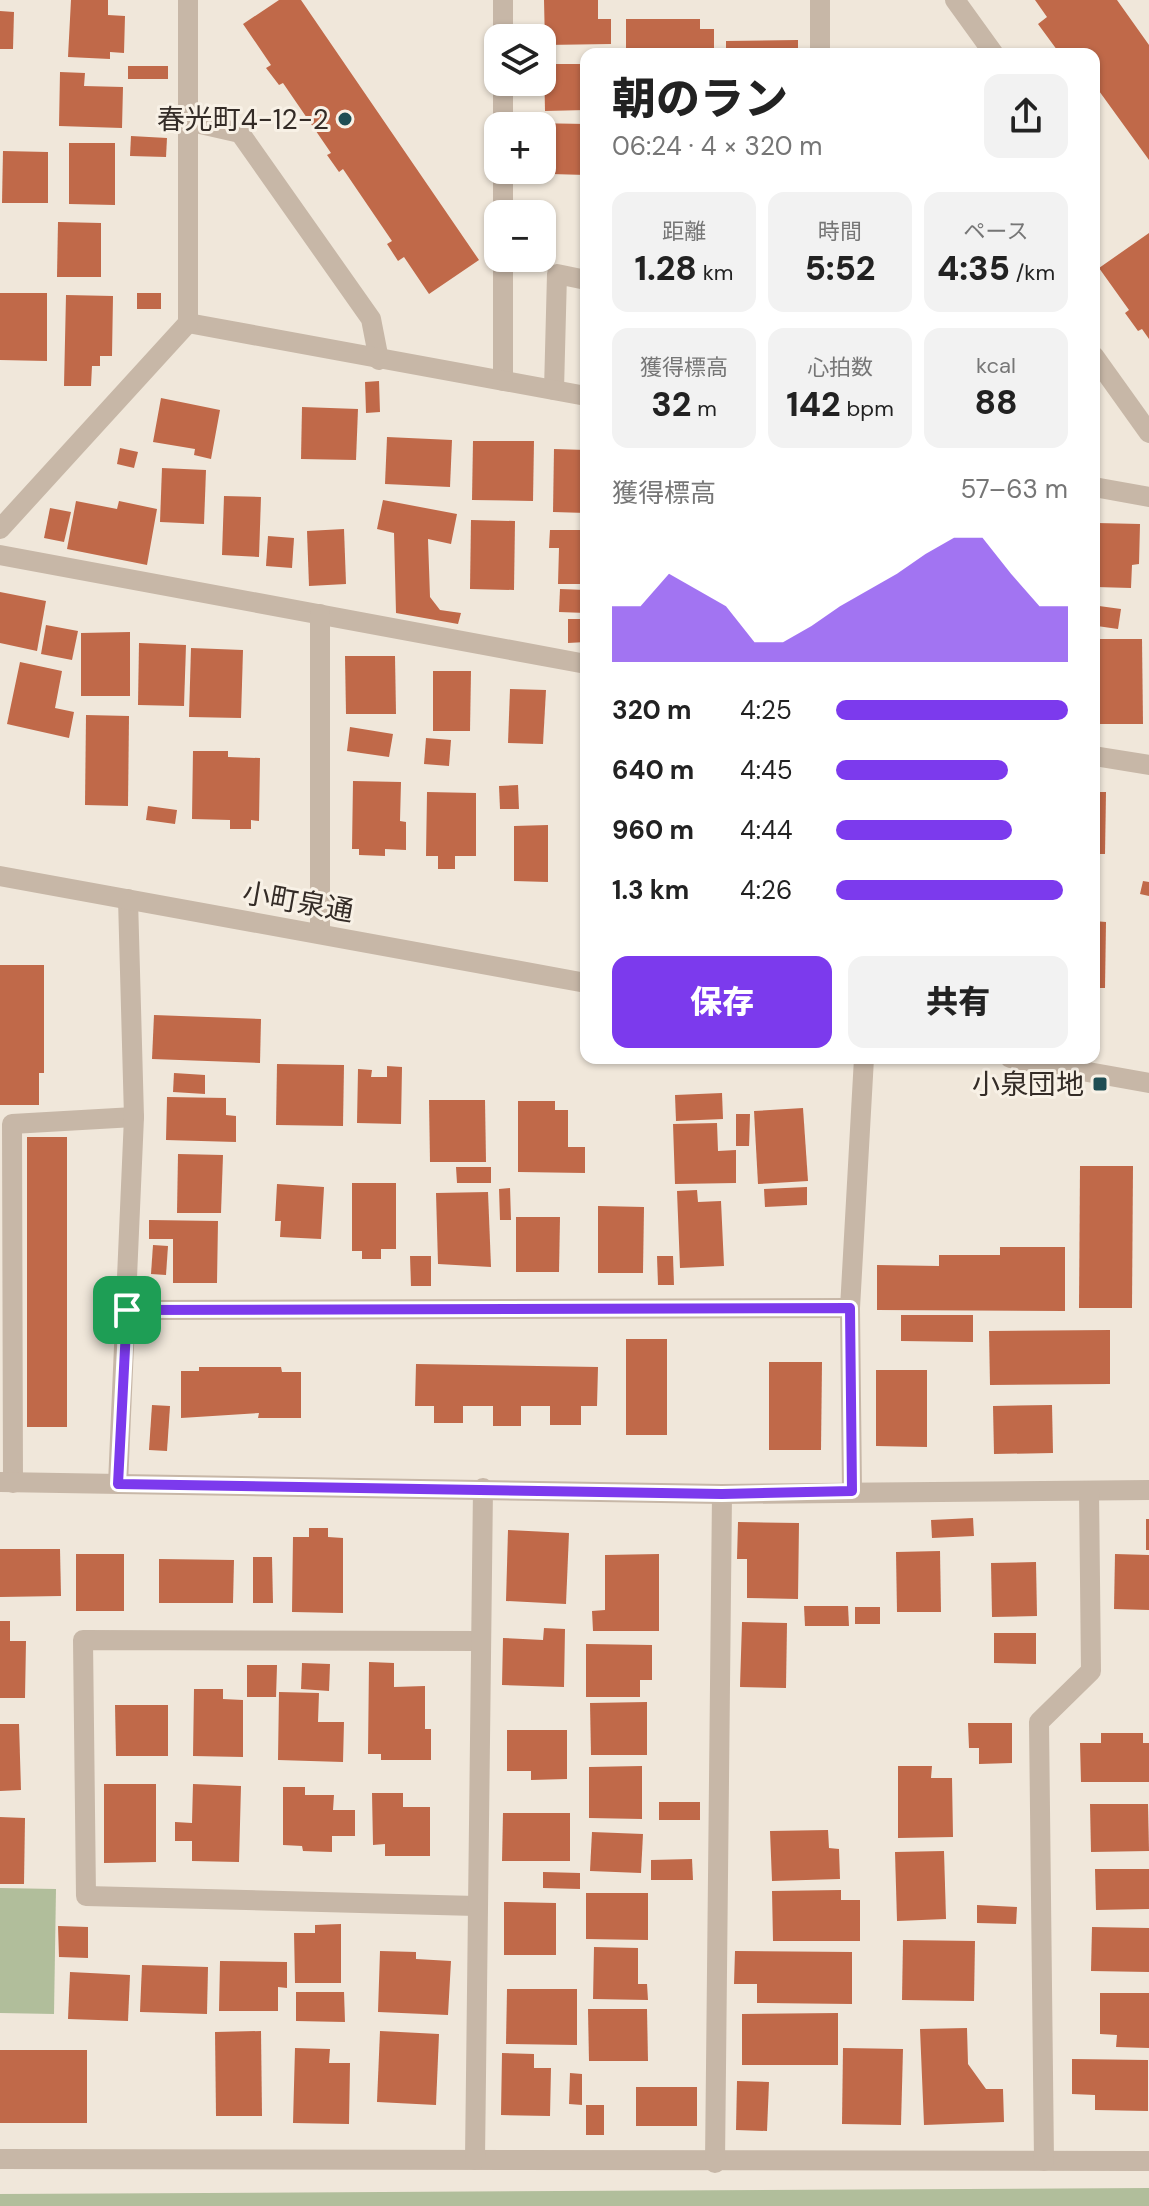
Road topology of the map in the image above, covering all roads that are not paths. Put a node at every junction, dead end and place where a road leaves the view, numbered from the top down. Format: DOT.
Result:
graph roads {
  1 [pos="188,0"];
  2 [pos="503,0"];
  3 [pos="820,0"];
  4 [pos="955,0"];
  5 [pos="503,24"];
  6 [pos="820,48"];
  7 [pos="990,48"];
  8 [pos="187,121"];
  9 [pos="503,272"];
  10 [pos="580,279"];
  11 [pos="188,323"];
  12 [pos="379,360"];
  13 [pos="1100,364"];
  14 [pos="503,381"];
  15 [pos="554,390"];
  16 [pos="580,395"];
  17 [pos="1149,433"];
  18 [pos="1100,488"];
  19 [pos="1149,497"];
  20 [pos="0,529"];
  21 [pos="0,555"];
  22 [pos="320,614"];
  23 [pos="580,663"];
  24 [pos="1100,757"];
  25 [pos="1149,765"];
  26 [pos="0,876"];
  27 [pos="128,899"];
  28 [pos="320,934"];
  29 [pos="580,982"];
  30 [pos="864,1064"];
  31 [pos="1043,1064"];
  32 [pos="1149,1083"];
  33 [pos="134,1117"];
  34 [pos="850,1308"];
  35 [pos="127,1310"];
  36 [pos="6,1482"];
  37 [pos="118,1484"];
  38 [pos="483,1488"];
  39 [pos="1149,1490"];
  40 [pos="852,1491"];
  41 [pos="1089,1491"];
  42 [pos="722,1494"];
  43 [pos="481,1641"];
  44 [pos="476,1906"];
  45 [pos="0,2159"];
  46 [pos="475,2160"];
  47 [pos="1044,2161"];
  48 [pos="1149,2161"];
  49 [pos="715,2163"];
  1 -- 8 [label="street"];
  2 -- 5 [label="street"];
  3 -- 6 [label="street"];
  4 -- 7 [label="street"];
  8 -- 11 [label="street"];
  8 -- 12 [label="street"];
  9 -- 14 [label="street"];
  10 -- 15 [label="street"];
  11 -- 12 [label="street"];
  11 -- 20 [label="street"];
  12 -- 14 [label="street"];
  13 -- 17 [label="street"];
  14 -- 15 [label="street"];
  15 -- 16 [label="street"];
  18 -- 19 [label="street"];
  21 -- 22 [label="street"];
  22 -- 23 [label="street"];
  22 -- 28 [label="street"];
  24 -- 25 [label="street"];
  26 -- 27 [label="street, 小町泉通"];
  27 -- 28 [label="street, 小町泉通"];
  27 -- 33 [label="street"];
  28 -- 29 [label="street, 小町泉通"];
  30 -- 34 [label="street"];
  31 -- 32 [label="street"];
  33 -- 35 [label="street"];
  33 -- 36 [label="street"];
  34 -- 35 [label="street"];
  34 -- 40 [label="street"];
  35 -- 37 [label="street"];
  36 -- 37 [label="street"];
  37 -- 38 [label="street"];
  38 -- 42 [label="street"];
  38 -- 43 [label="street"];
  39 -- 41 [label="street"];
  40 -- 41 [label="street"];
  40 -- 42 [label="street"];
  41 -- 47 [label="street"];
  42 -- 49 [label="street"];
  43 -- 44 [label="street"];
  43 -- 44 [label="street"];
  44 -- 46 [label="street"];
  45 -- 46 [label="street"];
  46 -- 49 [label="street"];
  47 -- 48 [label="street"];
  47 -- 49 [label="street"];
}
